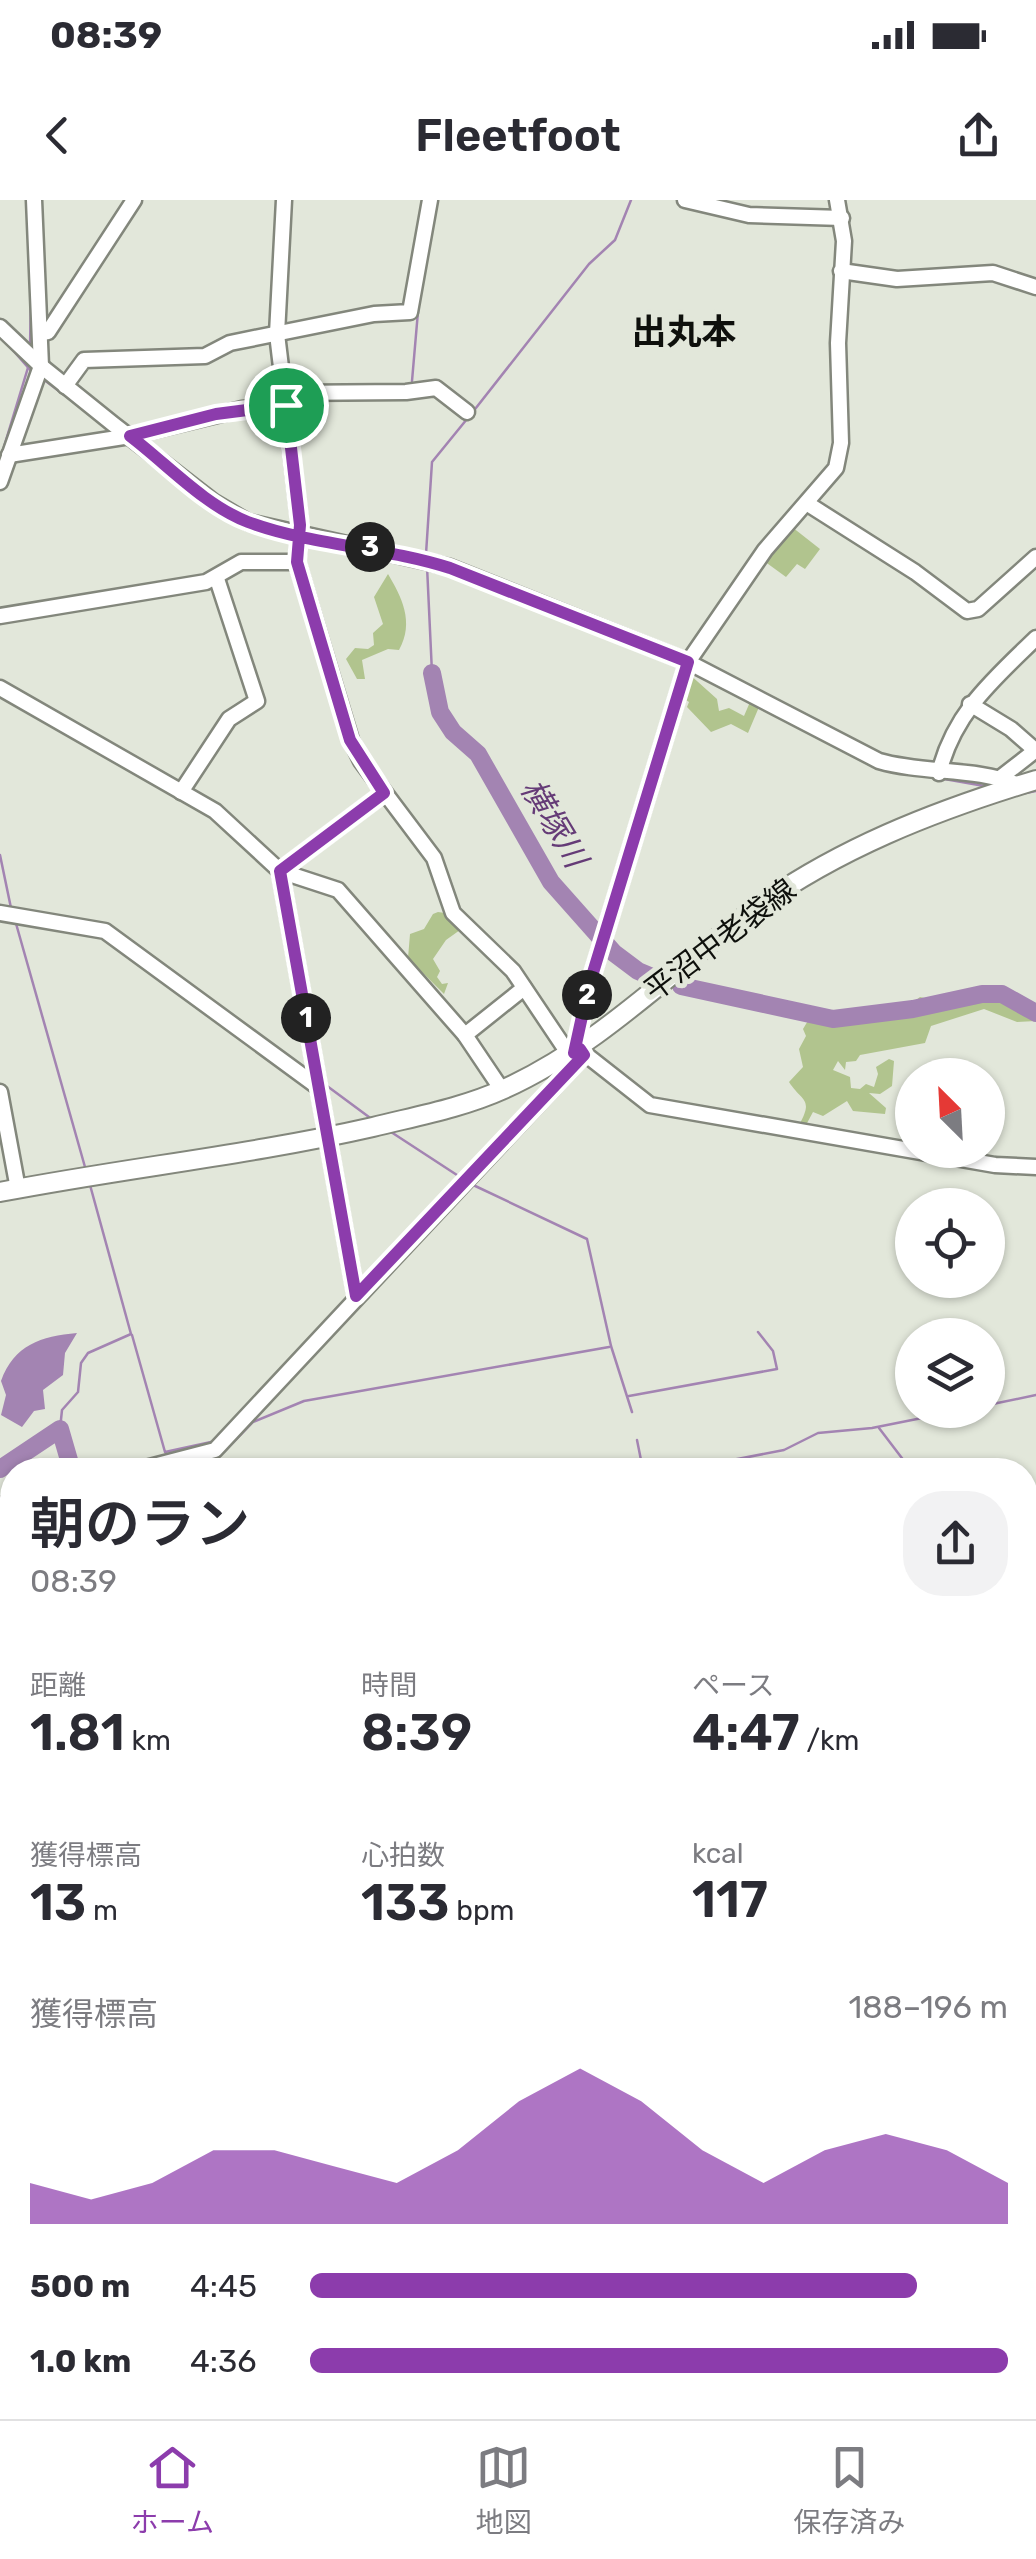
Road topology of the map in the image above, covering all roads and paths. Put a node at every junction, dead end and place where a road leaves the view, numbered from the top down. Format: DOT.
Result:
graph roads {
  1 [pos="34,200"];
  2 [pos="134,200"];
  3 [pos="284,200"];
  4 [pos="430,200"];
  5 [pos="685,200"];
  6 [pos="837,200"];
  7 [pos="842,218"];
  8 [pos="841,271"];
  9 [pos="1036,287"];
  10 [pos="0,327"];
  11 [pos="42,333"];
  12 [pos="277,334"];
  13 [pos="41,366"];
  14 [pos="65,386"];
  15 [pos="285,399"];
  16 [pos="467,412"];
  17 [pos="130,436"];
  18 [pos="9,454"];
  19 [pos="0,482"];
  20 [pos="808,504"];
  21 [pos="299,535"];
  22 [pos="1036,557"];
  23 [pos="297,562"];
  24 [pos="218,579"];
  25 [pos="0,616"];
  26 [pos="1036,638"];
  27 [pos="688,662"];
  28 [pos="0,688"];
  29 [pos="970,704"];
  30 [pos="1036,750"];
  31 [pos="939,772"];
  32 [pos="1000,778"];
  33 [pos="1027,782"];
  34 [pos="181,792"];
  35 [pos="384,793"];
  36 [pos="280,871"];
  37 [pos="0,913"];
  38 [pos="524,988"];
  39 [pos="464,1035"];
  40 [pos="577,1053"];
  41 [pos="318,1087"];
  42 [pos="502,1090"];
  43 [pos="0,1092"];
  44 [pos="327,1137"];
  45 [pos="1036,1167"];
  46 [pos="9,1191"];
  47 [pos="356,1296"];
  48 [pos="184,1458"];
  1 -- 11 [label="street"];
  2 -- 11 [label="street"];
  3 -- 12 [label="street"];
  4 -- 12 [label="street"];
  5 -- 7 [label="street"];
  6 -- 7 [label="street"];
  7 -- 8 [label="street"];
  8 -- 9 [label="street"];
  8 -- 20 [label="street"];
  10 -- 13 [label="street"];
  11 -- 13 [label="street"];
  12 -- 14 [label="street"];
  12 -- 15 [label="street"];
  13 -- 14 [label="street"];
  13 -- 18 [label="street"];
  14 -- 17 [label="street"];
  15 -- 16 [label="street"];
  15 -- 17 [label="street"];
  15 -- 21 [label="street"];
  17 -- 18 [label="street"];
  17 -- 21 [label="street"];
  18 -- 19 [label="street"];
  20 -- 22 [label="street"];
  20 -- 27 [label="street"];
  21 -- 23 [label="street"];
  21 -- 27 [label="street"];
  23 -- 24 [label="street"];
  23 -- 35 [label="street"];
  24 -- 25 [label="street"];
  24 -- 34 [label="street"];
  26 -- 29 [label="street"];
  27 -- 31 [label="street"];
  27 -- 40 [label="street"];
  28 -- 34 [label="street"];
  29 -- 30 [label="street"];
  29 -- 31 [label="street"];
  30 -- 32 [label="street"];
  31 -- 32 [label="street"];
  32 -- 33 [label="street"];
  33 -- 40 [label="main road, 平沼中老袋線"];
  34 -- 36 [label="street"];
  35 -- 36 [label="street"];
  35 -- 38 [label="street"];
  36 -- 39 [label="street"];
  36 -- 41 [label="street"];
  37 -- 41 [label="street"];
  38 -- 39 [label="street"];
  38 -- 40 [label="street"];
  39 -- 42 [label="street"];
  40 -- 42 [label="main road, 平沼中老袋線"];
  40 -- 45 [label="street"];
  40 -- 47 [label="street"];
  41 -- 44 [label="street"];
  42 -- 44 [label="main road, 平沼中老袋線"];
  43 -- 46 [label="street"];
  44 -- 46 [label="main road, 平沼中老袋線"];
  44 -- 47 [label="street"];
  47 -- 48 [label="street"];
}
